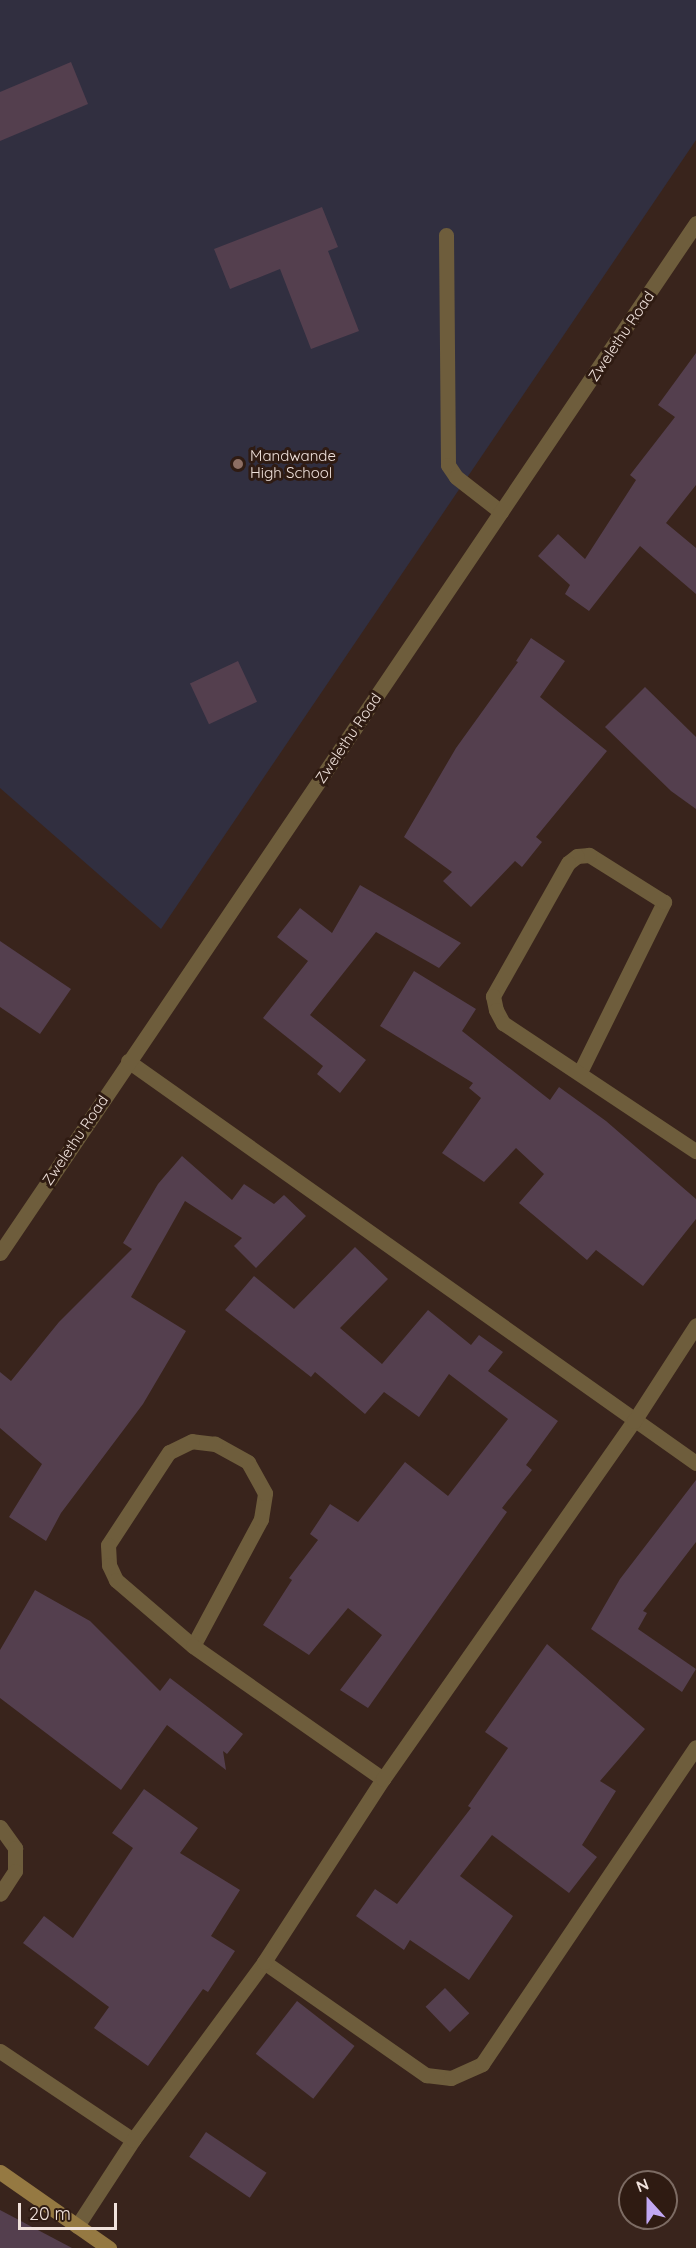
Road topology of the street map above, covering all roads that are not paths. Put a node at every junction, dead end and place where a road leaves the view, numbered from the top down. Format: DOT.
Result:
graph roads {
  1 [pos="696,223"];
  2 [pos="446,235"];
  3 [pos="501,512"];
  4 [pos="128,1061"];
  5 [pos="580,1072"];
  6 [pos="696,1152"];
  7 [pos="0,1253"];
  8 [pos="696,1325"];
  9 [pos="634,1421"];
  10 [pos="696,1463"];
  11 [pos="193,1646"];
  12 [pos="696,1747"];
  13 [pos="383,1779"];
  14 [pos="0,1827"];
  15 [pos="0,1894"];
  16 [pos="264,1962"];
  17 [pos="0,2051"];
  18 [pos="133,2140"];
  19 [pos="0,2172"];
  20 [pos="77,2226"];
  21 [pos="109,2248"];
  1 -- 3 [label="street, Zwelethu Road"];
  2 -- 3 [label="street"];
  3 -- 4 [label="street, Zwelethu Road"];
  4 -- 7 [label="street, Zwelethu Road"];
  4 -- 9 [label="street"];
  5 -- 5 [label="street"];
  5 -- 6 [label="street"];
  8 -- 9 [label="street"];
  9 -- 10 [label="street"];
  9 -- 13 [label="street"];
  11 -- 11 [label="street"];
  11 -- 13 [label="street"];
  12 -- 16 [label="street"];
  13 -- 16 [label="street"];
  14 -- 15 [label="street"];
  16 -- 18 [label="street"];
  17 -- 18 [label="street"];
  18 -- 20 [label="street"];
  19 -- 20 [label="street"];
  20 -- 21 [label="street"];
}
